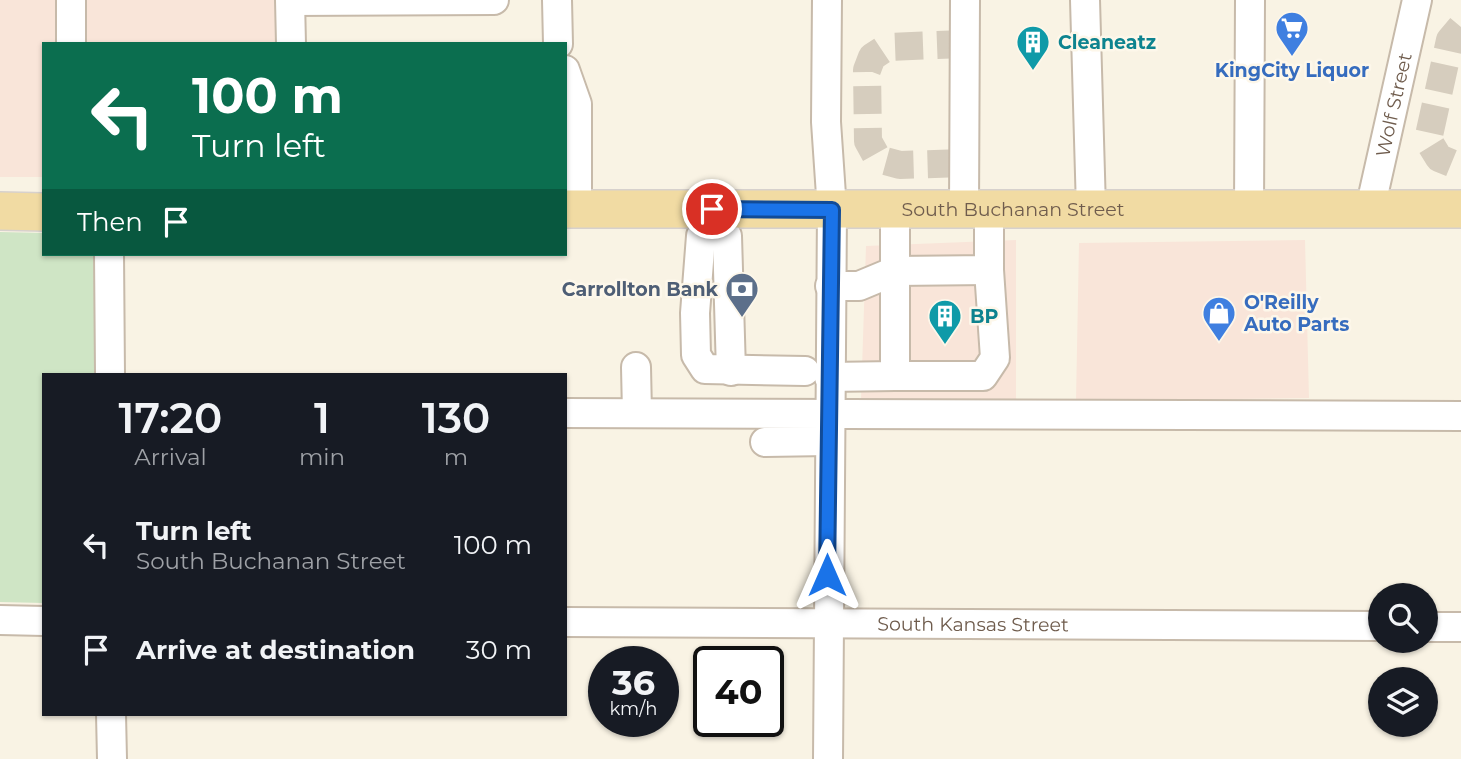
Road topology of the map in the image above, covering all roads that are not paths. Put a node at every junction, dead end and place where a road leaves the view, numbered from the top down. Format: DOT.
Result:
graph roads {
  1 [pos="71,0"];
  2 [pos="290,0"];
  3 [pos="494,0"];
  4 [pos="557,0"];
  5 [pos="827,0"];
  6 [pos="965,0"];
  7 [pos="1085,0"];
  8 [pos="1250,0"];
  9 [pos="1417,0"];
  10 [pos="71,42"];
  11 [pos="290,42"];
  12 [pos="558,42"];
  13 [pos="567,76"];
  14 [pos="1370,208"];
  15 [pos="571,209"];
  16 [pos="895,209"];
  17 [pos="977,209"];
  18 [pos="1091,209"];
  19 [pos="1249,209"];
  20 [pos="1461,209"];
  21 [pos="832,210"];
  22 [pos="0,211"];
  23 [pos="42,212"];
  24 [pos="714,236"];
  25 [pos="110,256"];
  26 [pos="989,270"];
  27 [pos="895,271"];
  28 [pos="830,286"];
  29 [pos="636,367"];
  30 [pos="110,373"];
  31 [pos="817,374"];
  32 [pos="895,376"];
  33 [pos="828,411"];
  34 [pos="567,413"];
  35 [pos="637,413"];
  36 [pos="1461,416"];
  37 [pos="828,441"];
  38 [pos="765,442"];
  39 [pos="0,620"];
  40 [pos="42,621"];
  41 [pos="567,622"];
  42 [pos="827,622"];
  43 [pos="1368,626"];
  44 [pos="1438,627"];
  45 [pos="1461,627"];
  46 [pos="111,716"];
  47 [pos="112,759"];
  48 [pos="828,759"];
  1 -- 10 [label="street"];
  2 -- 3 [label="street"];
  2 -- 11 [label="street"];
  4 -- 12 [label="street"];
  5 -- 21 [label="street"];
  6 -- 17 [label="street"];
  7 -- 18 [label="street"];
  8 -- 19 [label="street"];
  9 -- 14 [label="street, Wolf Street"];
  13 -- 15 [label="street"];
  14 -- 19 [label="main road, South Buchanan Street"];
  14 -- 20 [label="main road, South Buchanan Street"];
  15 -- 21 [label="main road, South Buchanan Street"];
  16 -- 17 [label="main road, South Buchanan Street"];
  16 -- 21 [label="main road, South Buchanan Street"];
  16 -- 27 [label="street"];
  17 -- 18 [label="main road, South Buchanan Street"];
  17 -- 26 [label="street"];
  18 -- 19 [label="main road, South Buchanan Street"];
  21 -- 28 [label="street"];
  22 -- 23 [label="main road"];
  24 -- 31 [label="street"];
  25 -- 30 [label="street"];
  26 -- 27 [label="street"];
  26 -- 32 [label="street"];
  27 -- 28 [label="street"];
  27 -- 32 [label="street"];
  28 -- 31 [label="street"];
  29 -- 35 [label="street"];
  31 -- 32 [label="street"];
  31 -- 33 [label="street"];
  33 -- 35 [label="street"];
  33 -- 36 [label="street"];
  33 -- 37 [label="street"];
  34 -- 35 [label="street"];
  37 -- 38 [label="street"];
  37 -- 42 [label="street"];
  39 -- 40 [label="street"];
  41 -- 42 [label="street, South Kansas Street"];
  42 -- 43 [label="street, South Kansas Street"];
  42 -- 48 [label="street"];
  44 -- 45 [label="street"];
  46 -- 47 [label="street"];
}
